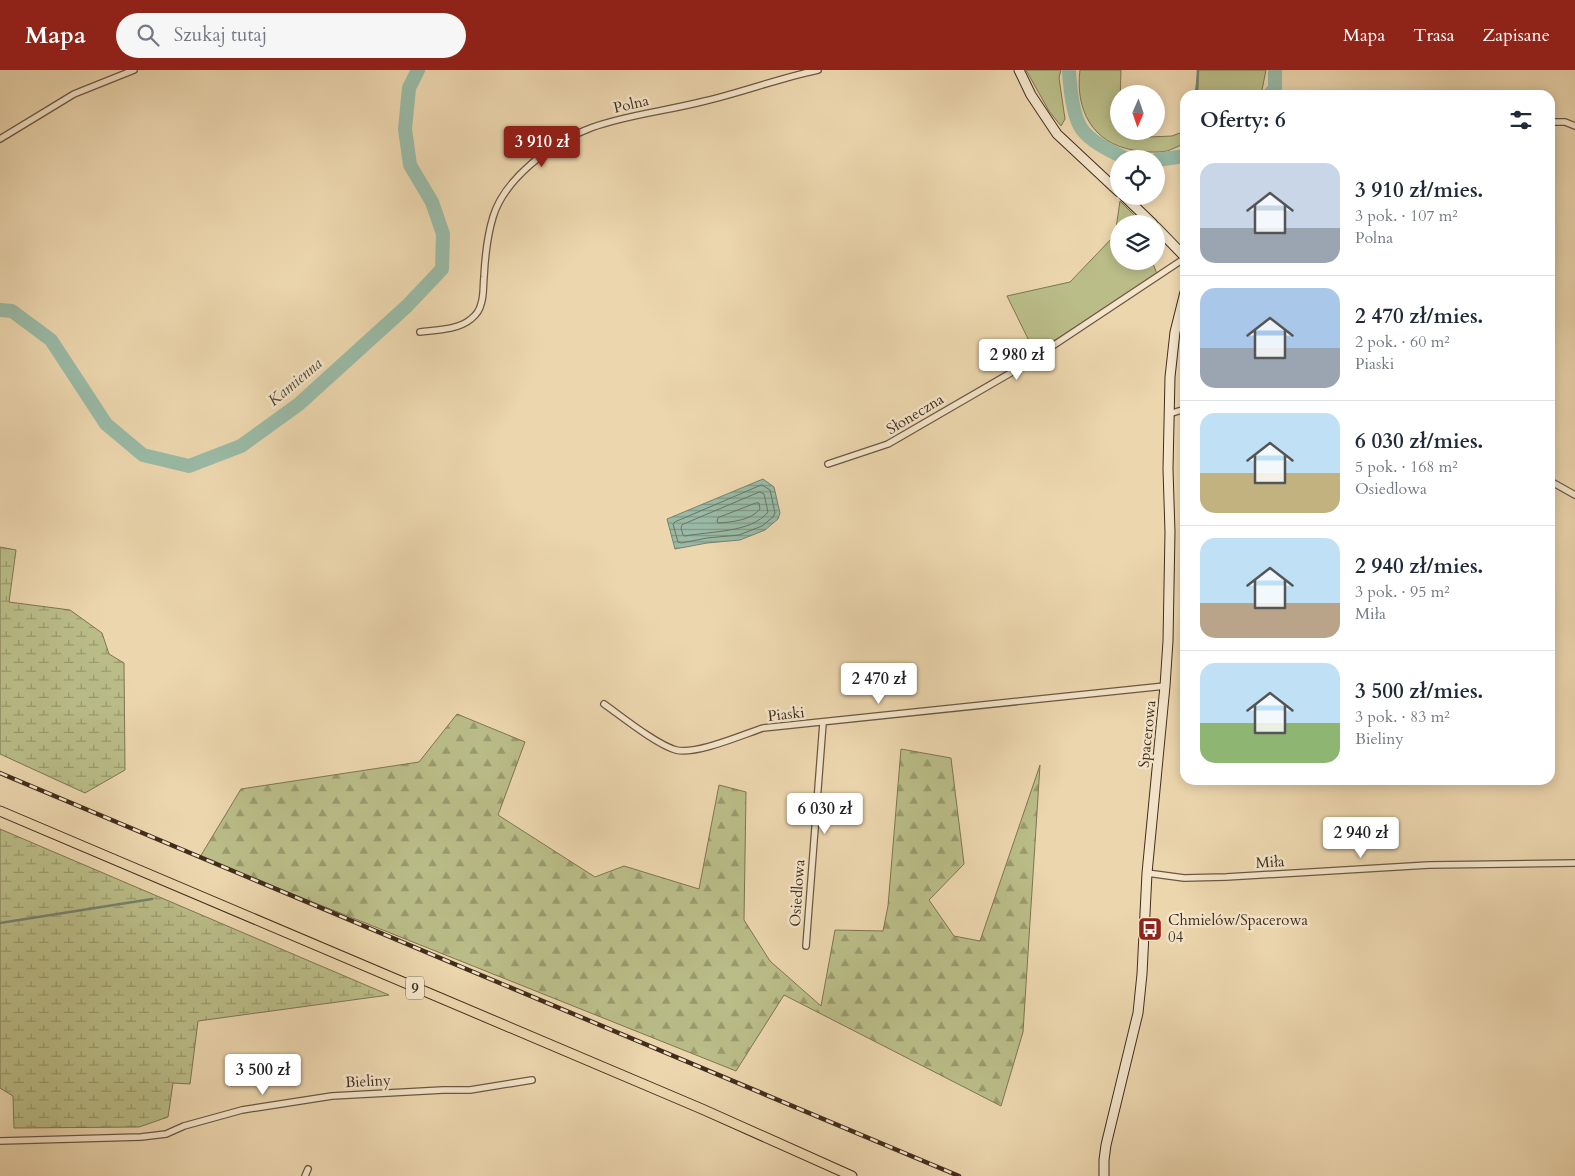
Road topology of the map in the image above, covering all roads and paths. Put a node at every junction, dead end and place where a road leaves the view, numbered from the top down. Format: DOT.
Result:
graph roads {
  1 [pos="134,70"];
  2 [pos="818,70"];
  3 [pos="1019,70"];
  4 [pos="1555,122"];
  5 [pos="1575,126"];
  6 [pos="0,139"];
  7 [pos="1110,184"];
  8 [pos="1133,205"];
  9 [pos="1144,215"];
  10 [pos="1165,236"];
  11 [pos="1180,252"];
  12 [pos="1180,260"];
  13 [pos="1180,312"];
  14 [pos="420,332"];
  15 [pos="1180,411"];
  16 [pos="1169,414"];
  17 [pos="828,464"];
  18 [pos="1555,483"];
  19 [pos="1575,495"];
  20 [pos="1165,686"];
  21 [pos="604,704"];
  22 [pos="823,723"];
  23 [pos="0,811"];
  24 [pos="1575,863"];
  25 [pos="1147,873"];
  26 [pos="806,946"];
  27 [pos="532,1080"];
  28 [pos="0,1140"];
  29 [pos="308,1169"];
  30 [pos="305,1176"];
  31 [pos="852,1176"];
  32 [pos="1104,1176"];
  1 -- 6 [label="street"];
  2 -- 14 [label="street, Polna"];
  3 -- 7 [label="street"];
  4 -- 5 [label="street"];
  8 -- 9 [label="street"];
  10 -- 11 [label="street"];
  12 -- 17 [label="street, Słoneczna"];
  13 -- 16 [label="street, Spacerowa"];
  15 -- 16 [label="street"];
  16 -- 20 [label="street, Spacerowa"];
  18 -- 19 [label="street"];
  20 -- 22 [label="street, Piaski"];
  20 -- 25 [label="street, Spacerowa"];
  21 -- 22 [label="street, Piaski"];
  22 -- 26 [label="street, Osiedlowa"];
  23 -- 31 [label="main road, 9"];
  24 -- 25 [label="street, Miła"];
  25 -- 32 [label="street, Spacerowa"];
  27 -- 28 [label="street, Bieliny"];
  29 -- 30 [label="street"];
}
